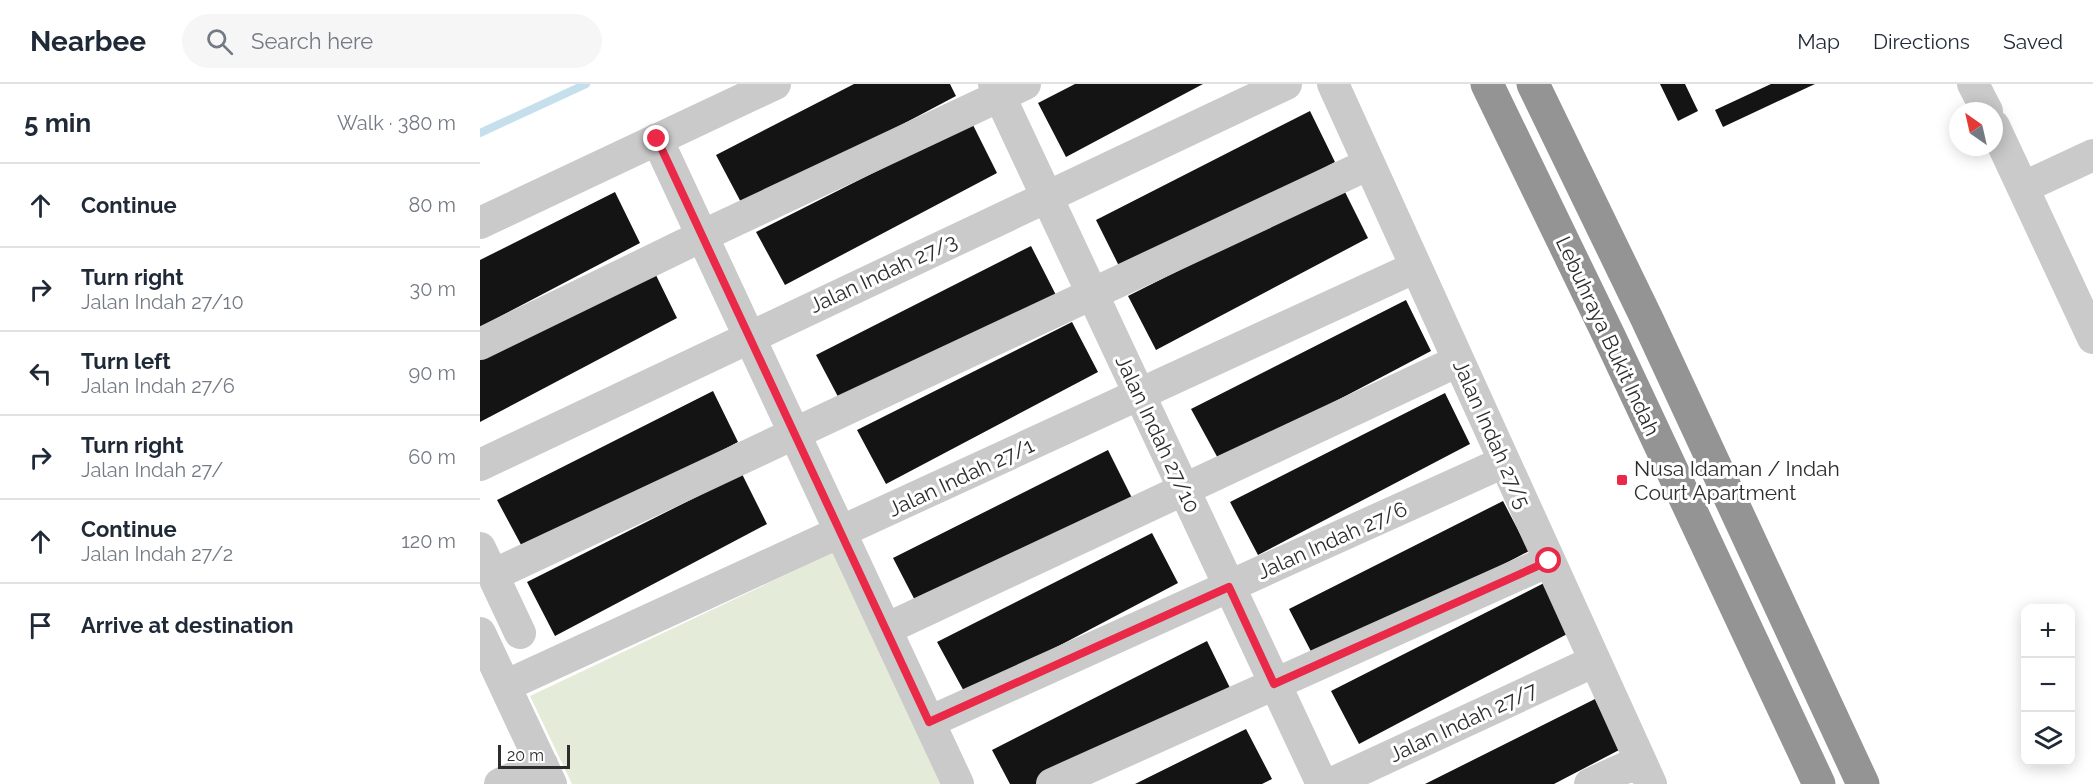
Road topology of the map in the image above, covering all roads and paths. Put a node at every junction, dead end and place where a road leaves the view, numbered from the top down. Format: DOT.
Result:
graph roads {
  1 [pos="775,84"];
  2 [pos="1286,84"];
  3 [pos="1333,84"];
  4 [pos="1487,84"];
  5 [pos="1533,84"];
  6 [pos="1973,84"];
  7 [pos="1006,88"];
  8 [pos="1982,102"];
  9 [pos="657,139"];
  10 [pos="2003,144"];
  11 [pos="2093,155"];
  12 [pos="1369,164"];
  13 [pos="2024,187"];
  14 [pos="1047,196"];
  15 [pos="480,223"];
  16 [pos="702,236"];
  17 [pos="1416,267"];
  18 [pos="1092,294"];
  19 [pos="749,336"];
  20 [pos="2093,338"];
  21 [pos="480,344"];
  22 [pos="1458,361"];
  23 [pos="1139,394"];
  24 [pos="794,433"];
  25 [pos="1504,462"];
  26 [pos="480,465"];
  27 [pos="1184,489"];
  28 [pos="841,532"];
  29 [pos="1549,561"];
  30 [pos="487,562"];
  31 [pos="1229,587"];
  32 [pos="886,629"];
  33 [pos="480,633"];
  34 [pos="520,633"];
  35 [pos="1595,661"];
  36 [pos="495,680"];
  37 [pos="1274,684"];
  38 [pos="929,722"];
  39 [pos="1646,772"];
  40 [pos="546,774"];
  41 [pos="500,784"];
  42 [pos="958,784"];
  43 [pos="1052,784"];
  44 [pos="1322,784"];
  45 [pos="1330,784"];
  46 [pos="1590,784"];
  47 [pos="1819,784"];
  48 [pos="1863,784"];
  1 -- 9 [label="street"];
  2 -- 14 [label="street, Jalan Indah 27/3"];
  3 -- 12 [label="street, Jalan Indah 27/5"];
  4 -- 47 [label="highway, Lebuhraya Bukit Indah"];
  5 -- 48 [label="highway, Lebuhraya Bukit Indah"];
  6 -- 8 [label="street"];
  7 -- 14 [label="street, Jalan Indah 27/10"];
  7 -- 16 [label="street"];
  9 -- 15 [label="street"];
  9 -- 16 [label="street"];
  10 -- 13 [label="street"];
  11 -- 13 [label="street"];
  12 -- 17 [label="street, Jalan Indah 27/5"];
  12 -- 18 [label="street"];
  13 -- 20 [label="street"];
  14 -- 18 [label="street, Jalan Indah 27/10"];
  14 -- 19 [label="street, Jalan Indah 27/3"];
  16 -- 19 [label="street"];
  16 -- 21 [label="street"];
  17 -- 22 [label="street, Jalan Indah 27/5"];
  17 -- 23 [label="street, Jalan Indah 27/1"];
  18 -- 23 [label="street, Jalan Indah 27/10"];
  18 -- 24 [label="street"];
  19 -- 24 [label="street"];
  19 -- 26 [label="street, Jalan Indah 27/3"];
  22 -- 25 [label="street, Jalan Indah 27/5"];
  22 -- 27 [label="street"];
  23 -- 27 [label="street, Jalan Indah 27/10"];
  23 -- 28 [label="street, Jalan Indah 27/1"];
  24 -- 28 [label="street"];
  24 -- 30 [label="street"];
  25 -- 29 [label="street, Jalan Indah 27/5"];
  25 -- 31 [label="street, Jalan Indah 27/6"];
  27 -- 31 [label="street, Jalan Indah 27/10"];
  27 -- 32 [label="street"];
  28 -- 32 [label="street"];
  28 -- 36 [label="street, Jalan Indah 27/1"];
  29 -- 35 [label="street, Jalan Indah 27/5"];
  29 -- 37 [label="street"];
  30 -- 34 [label="street"];
  31 -- 37 [label="street, Jalan Indah 27/10"];
  31 -- 38 [label="street, Jalan Indah 27/6"];
  32 -- 38 [label="street"];
  33 -- 36 [label="street"];
  35 -- 39 [label="street, Jalan Indah 27/5"];
  35 -- 45 [label="street, Jalan Indah 27/7"];
  36 -- 40 [label="street"];
  37 -- 43 [label="street"];
  37 -- 44 [label="street, Jalan Indah 27/10"];
  38 -- 42 [label="street"];
  39 -- 46 [label="street"];
  40 -- 41 [label="street"];
}
